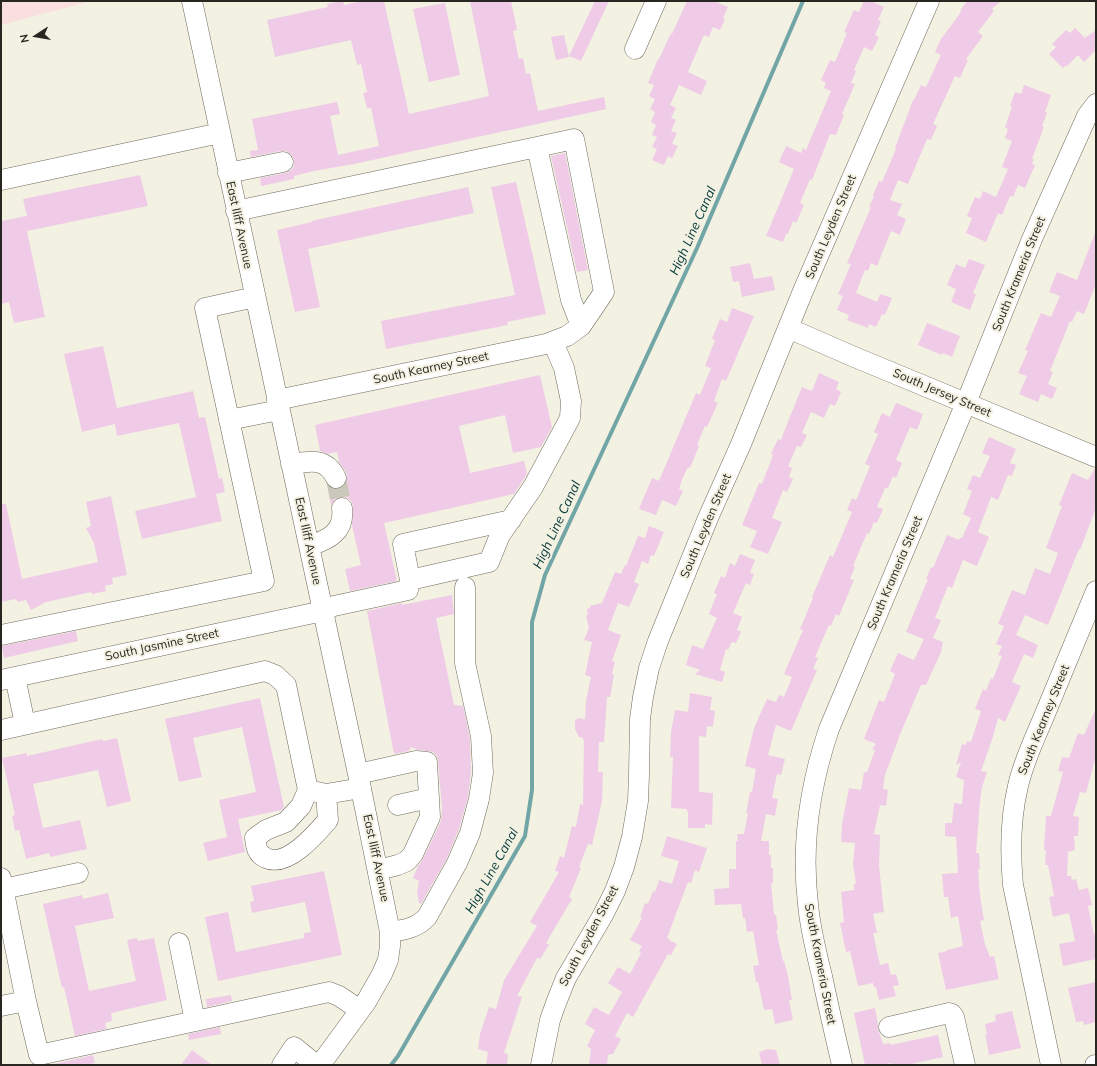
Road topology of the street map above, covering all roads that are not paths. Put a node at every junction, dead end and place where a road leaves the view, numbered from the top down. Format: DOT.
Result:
graph roads {
  1 [pos="192,1"];
  2 [pos="656,1"];
  3 [pos="929,1"];
  4 [pos="635,49"];
  5 [pos="1096,104"];
  6 [pos="220,133"];
  7 [pos="537,147"];
  8 [pos="283,162"];
  9 [pos="228,173"];
  10 [pos="1,180"];
  11 [pos="236,211"];
  12 [pos="255,297"];
  13 [pos="581,326"];
  14 [pos="788,328"];
  15 [pos="553,342"];
  16 [pos="966,403"];
  17 [pos="278,405"];
  18 [pos="229,420"];
  19 [pos="1096,457"];
  20 [pos="291,464"];
  21 [pos="336,478"];
  22 [pos="342,508"];
  23 [pos="511,520"];
  24 [pos="309,546"];
  25 [pos="410,580"];
  26 [pos="465,587"];
  27 [pos="1096,591"];
  28 [pos="323,611"];
  29 [pos="1,635"];
  30 [pos="8,678"];
  31 [pos="25,724"];
  32 [pos="1,730"];
  33 [pos="359,781"];
  34 [pos="429,798"];
  35 [pos="398,805"];
  36 [pos="378,870"];
  37 [pos="78,873"];
  38 [pos="2,884"];
  39 [pos="390,932"];
  40 [pos="179,943"];
  41 [pos="26,1001"];
  42 [pos="1,1006"];
  43 [pos="360,1010"];
  44 [pos="195,1021"];
  45 [pos="889,1027"];
  46 [pos="282,1065"];
  47 [pos="316,1065"];
  48 [pos="320,1065"];
  49 [pos="541,1065"];
  50 [pos="842,1065"];
  51 [pos="965,1065"];
  52 [pos="1051,1065"];
  1 -- 6 [label="street, East Iliff Avenue"];
  2 -- 4 [label="street"];
  3 -- 14 [label="street, South Leyden Street"];
  5 -- 16 [label="street, South Krameria Street"];
  6 -- 9 [label="street, East Iliff Avenue"];
  6 -- 10 [label="street"];
  7 -- 11 [label="street"];
  7 -- 13 [label="street"];
  7 -- 13 [label="street"];
  8 -- 9 [label="street"];
  9 -- 11 [label="street, East Iliff Avenue"];
  11 -- 12 [label="street, East Iliff Avenue"];
  12 -- 17 [label="street, East Iliff Avenue"];
  12 -- 18 [label="street"];
  13 -- 15 [label="street, South Kearney Street"];
  14 -- 16 [label="street, South Jersey Street"];
  14 -- 49 [label="street, South Leyden Street"];
  15 -- 17 [label="street, South Kearney Street"];
  15 -- 23 [label="street"];
  16 -- 19 [label="street, South Jersey Street"];
  16 -- 50 [label="street, South Krameria Street"];
  17 -- 18 [label="street, South Kearney Street"];
  17 -- 20 [label="street, East Iliff Avenue"];
  18 -- 29 [label="street"];
  20 -- 21 [label="street"];
  20 -- 24 [label="street, East Iliff Avenue"];
  22 -- 24 [label="street"];
  23 -- 25 [label="street"];
  23 -- 25 [label="street"];
  24 -- 28 [label="street, East Iliff Avenue"];
  25 -- 28 [label="street, South Jasmine Street"];
  26 -- 39 [label="street"];
  27 -- 52 [label="street, South Kearney Street"];
  28 -- 30 [label="street, South Jasmine Street"];
  28 -- 33 [label="street, East Iliff Avenue"];
  30 -- 31 [label="street"];
  31 -- 32 [label="street"];
  31 -- 33 [label="street"];
  33 -- 34 [label="street"];
  33 -- 36 [label="street, East Iliff Avenue"];
  34 -- 35 [label="street"];
  34 -- 36 [label="street"];
  36 -- 39 [label="street, East Iliff Avenue"];
  37 -- 38 [label="street"];
  38 -- 41 [label="street"];
  39 -- 43 [label="street, East Iliff Avenue"];
  40 -- 44 [label="street"];
  41 -- 42 [label="street"];
  41 -- 44 [label="street"];
  43 -- 44 [label="street"];
  43 -- 48 [label="street, East Iliff Avenue"];
  45 -- 51 [label="street"];
  46 -- 47 [label="street"];
}
